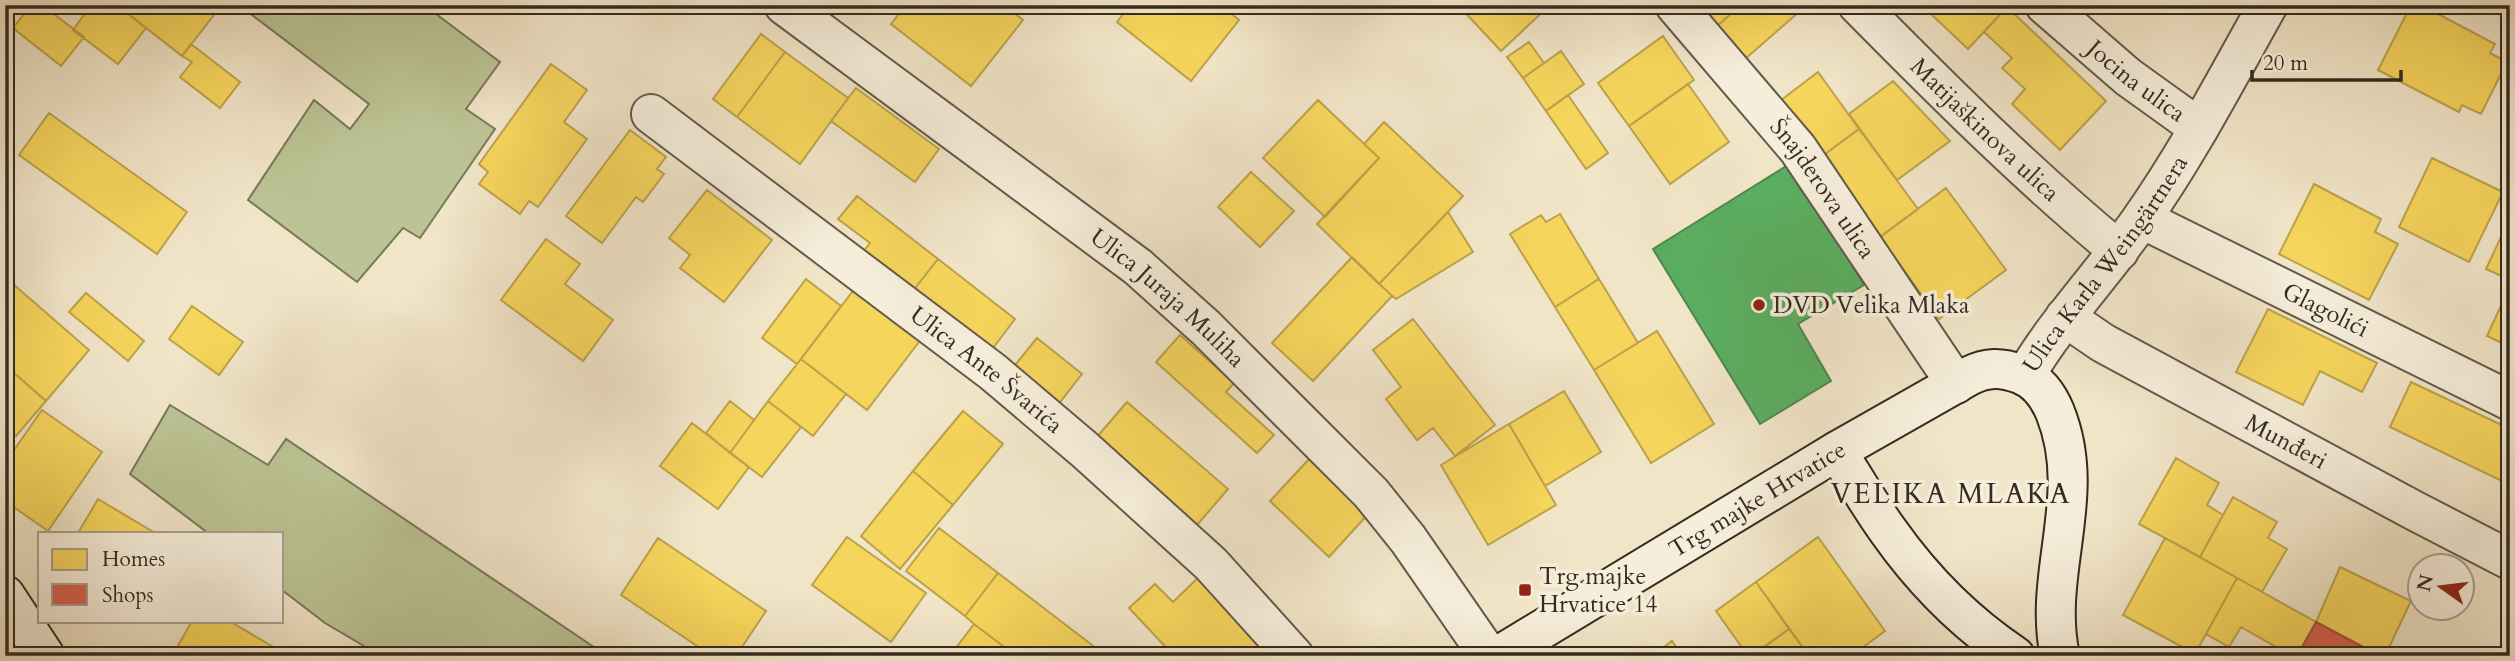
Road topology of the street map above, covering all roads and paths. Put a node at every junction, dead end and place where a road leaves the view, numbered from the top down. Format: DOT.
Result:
graph roads {
  1 [pos="784,5"];
  2 [pos="1675,5"];
  3 [pos="1858,5"];
  4 [pos="2045,5"];
  5 [pos="2268,5"];
  6 [pos="651,114"];
  7 [pos="2199,128"];
  8 [pos="2142,219"];
  9 [pos="2119,251"];
  10 [pos="2066,317"];
  11 [pos="2025,376"];
  12 [pos="1956,384"];
  13 [pos="2510,401"];
  14 [pos="1837,451"];
  15 [pos="2510,560"];
  16 [pos="5,595"];
  17 [pos="45,656"];
  18 [pos="1294,656"];
  19 [pos="1489,656"];
  20 [pos="1498,656"];
  21 [pos="2015,656"];
  22 [pos="2060,656"];
  1 -- 19 [label="street, Ulica Juraja Muliha"];
  2 -- 12 [label="street, Šnajderova ulica"];
  3 -- 9 [label="street, Matijaškinova ulica"];
  4 -- 7 [label="street, Jocina ulica"];
  5 -- 7 [label="street, Ulica Karla Weingärtnera"];
  6 -- 18 [label="street, Ulica Ante Švarića"];
  7 -- 8 [label="street, Ulica Karla Weingärtnera"];
  8 -- 9 [label="street, Ulica Karla Weingärtnera"];
  8 -- 13 [label="street, Glagolići"];
  9 -- 10 [label="street, Ulica Karla Weingärtnera"];
  10 -- 11 [label="street, Ulica Karla Weingärtnera"];
  10 -- 15 [label="street, Munđeri"];
  11 -- 12 [label="street, Trg majke Hrvatice"];
  11 -- 22 [label="street, Ulica Karla Weingärtnera"];
  12 -- 14 [label="street, Trg majke Hrvatice"];
  14 -- 20 [label="street, Trg majke Hrvatice"];
  14 -- 21 [label="street"];
  16 -- 17 [label="street"];
}
